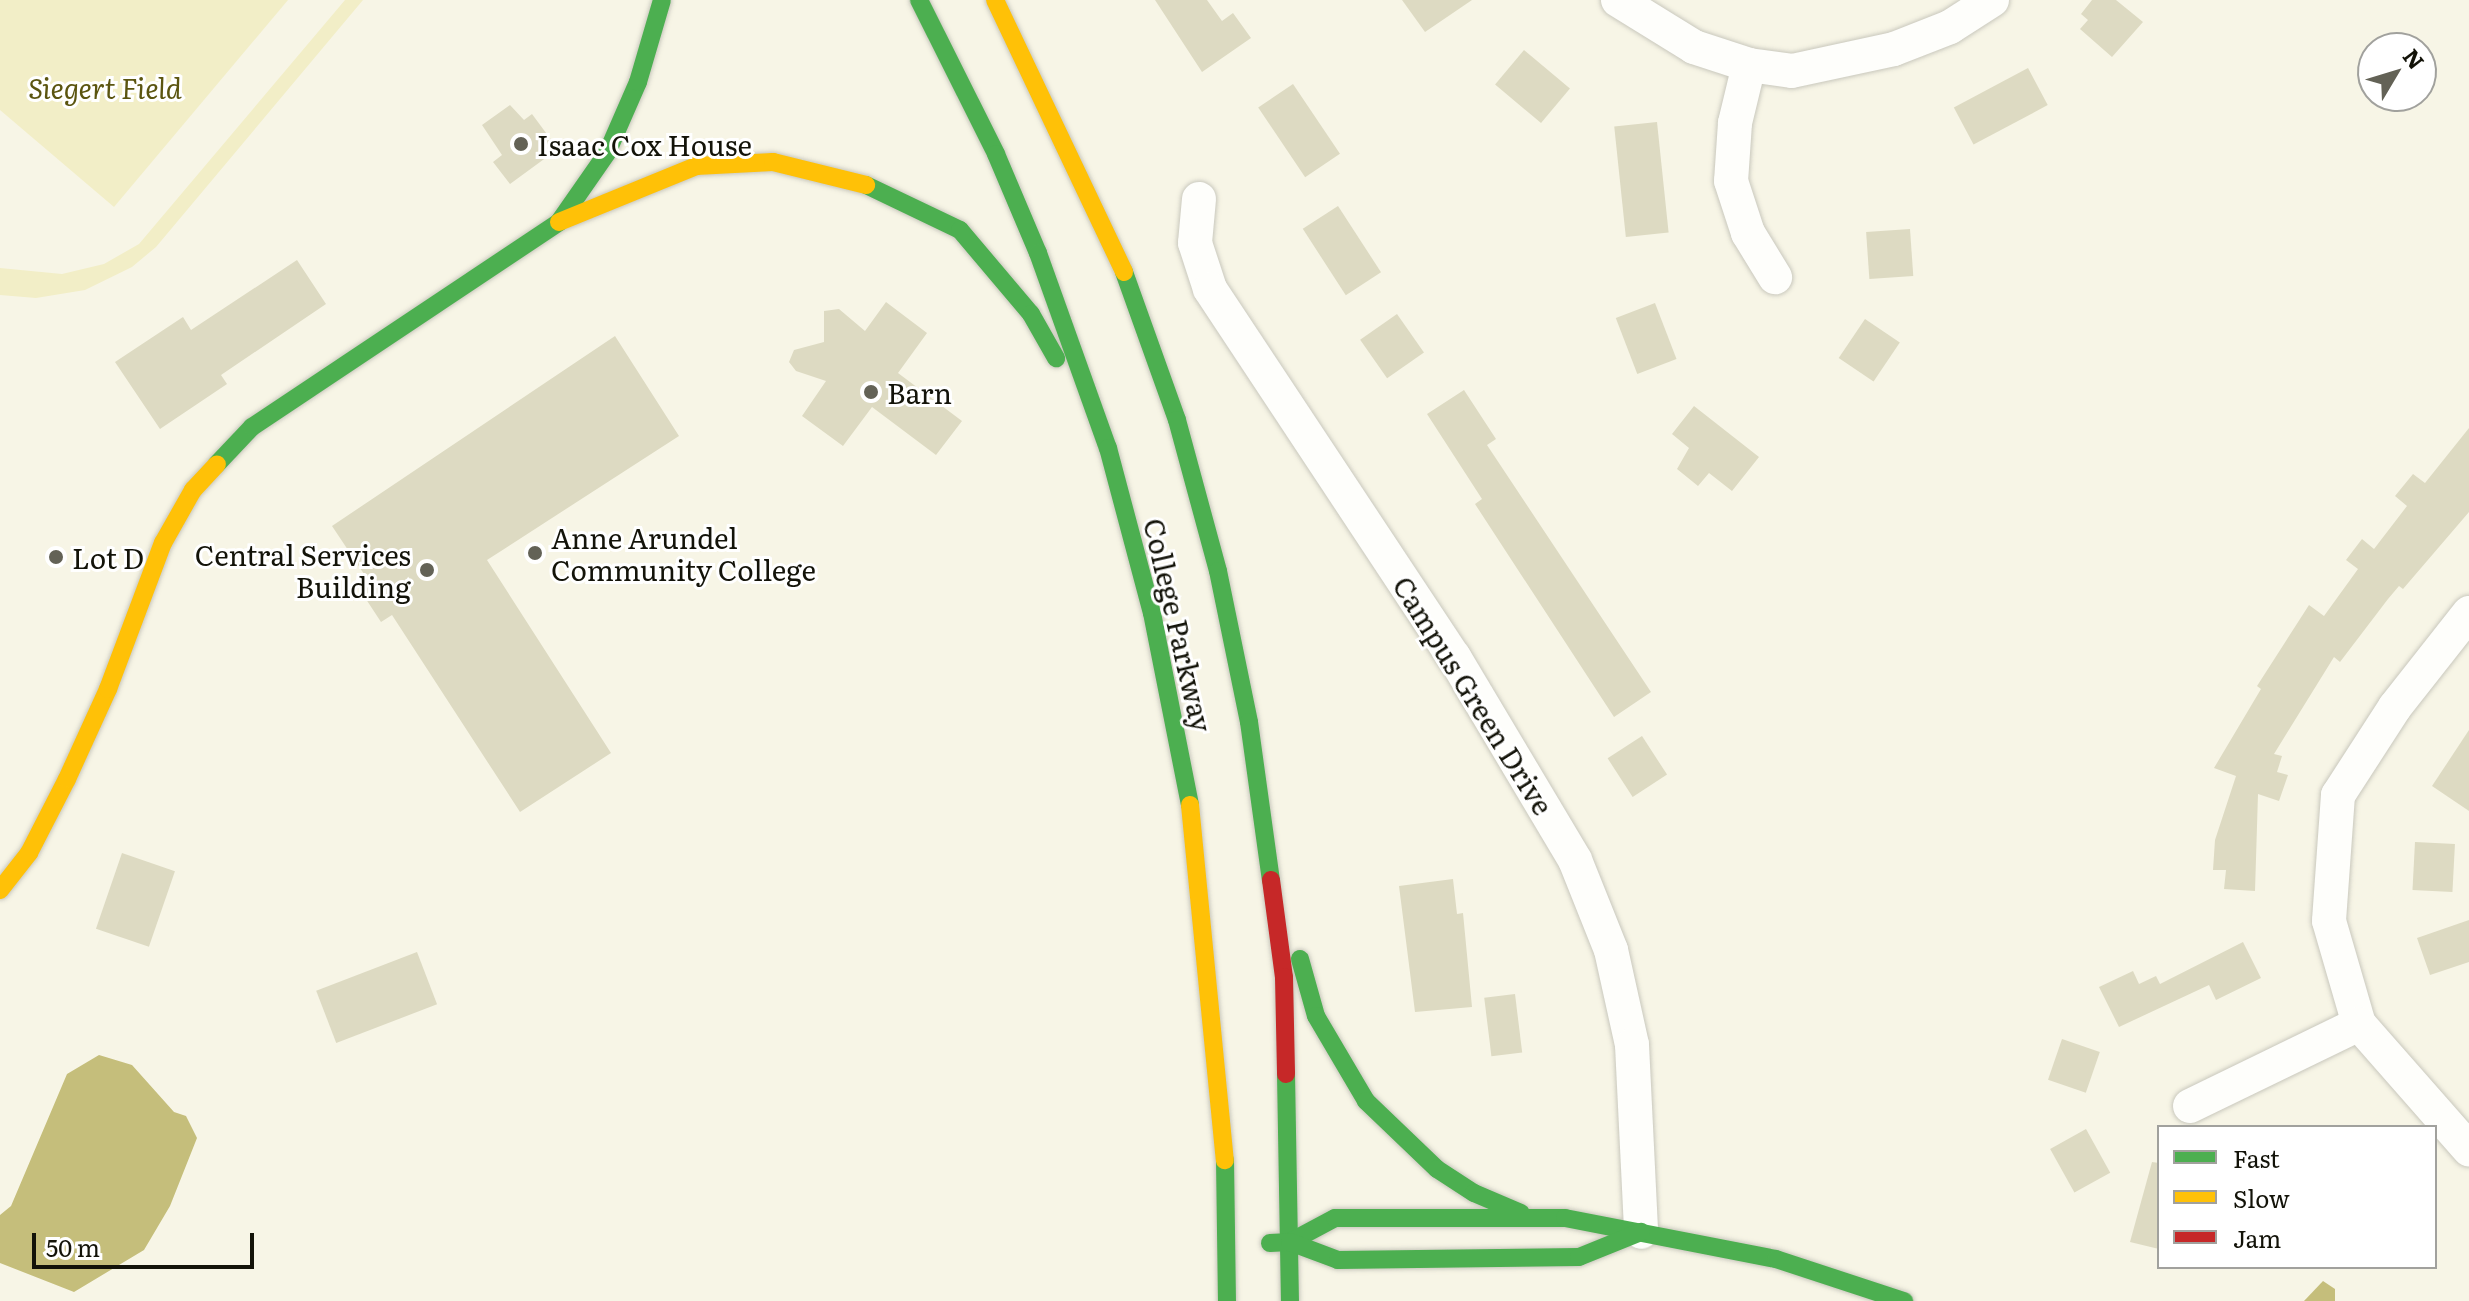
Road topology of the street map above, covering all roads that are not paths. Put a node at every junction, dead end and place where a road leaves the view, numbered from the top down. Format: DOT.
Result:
graph roads {
  1 [pos="662,0"];
  2 [pos="919,0"];
  3 [pos="995,0"];
  4 [pos="1618,0"];
  5 [pos="1992,0"];
  6 [pos="1749,65"];
  7 [pos="1199,199"];
  8 [pos="559,222"];
  9 [pos="1775,277"];
  10 [pos="1108,448"];
  11 [pos="2466,624"];
  12 [pos="1268,844"];
  13 [pos="0,890"];
  14 [pos="2359,1024"];
  15 [pos="2190,1106"];
  16 [pos="2469,1149"];
  17 [pos="1534,1218"];
  18 [pos="1641,1232"];
  19 [pos="1290,1242"];
  20 [pos="1228,1243"];
  21 [pos="1227,1301"];
  22 [pos="1290,1301"];
  23 [pos="1904,1301"];
  1 -- 8 [label="main road"];
  2 -- 10 [label="main road, College Parkway"];
  3 -- 12 [label="main road, College Parkway"];
  4 -- 6 [label="street"];
  5 -- 6 [label="street"];
  6 -- 9 [label="street"];
  7 -- 18 [label="street, Campus Green Drive"];
  8 -- 10 [label="main road"];
  8 -- 13 [label="main road"];
  10 -- 20 [label="main road, College Parkway"];
  11 -- 14 [label="street"];
  12 -- 17 [label="main road"];
  12 -- 19 [label="main road, College Parkway"];
  14 -- 15 [label="street"];
  14 -- 16 [label="street"];
  17 -- 18 [label="main road"];
  17 -- 19 [label="main road"];
  18 -- 19 [label="main road"];
  18 -- 23 [label="main road"];
  19 -- 20 [label="main road"];
  19 -- 22 [label="main road, College Parkway"];
  20 -- 21 [label="main road, College Parkway"];
}
